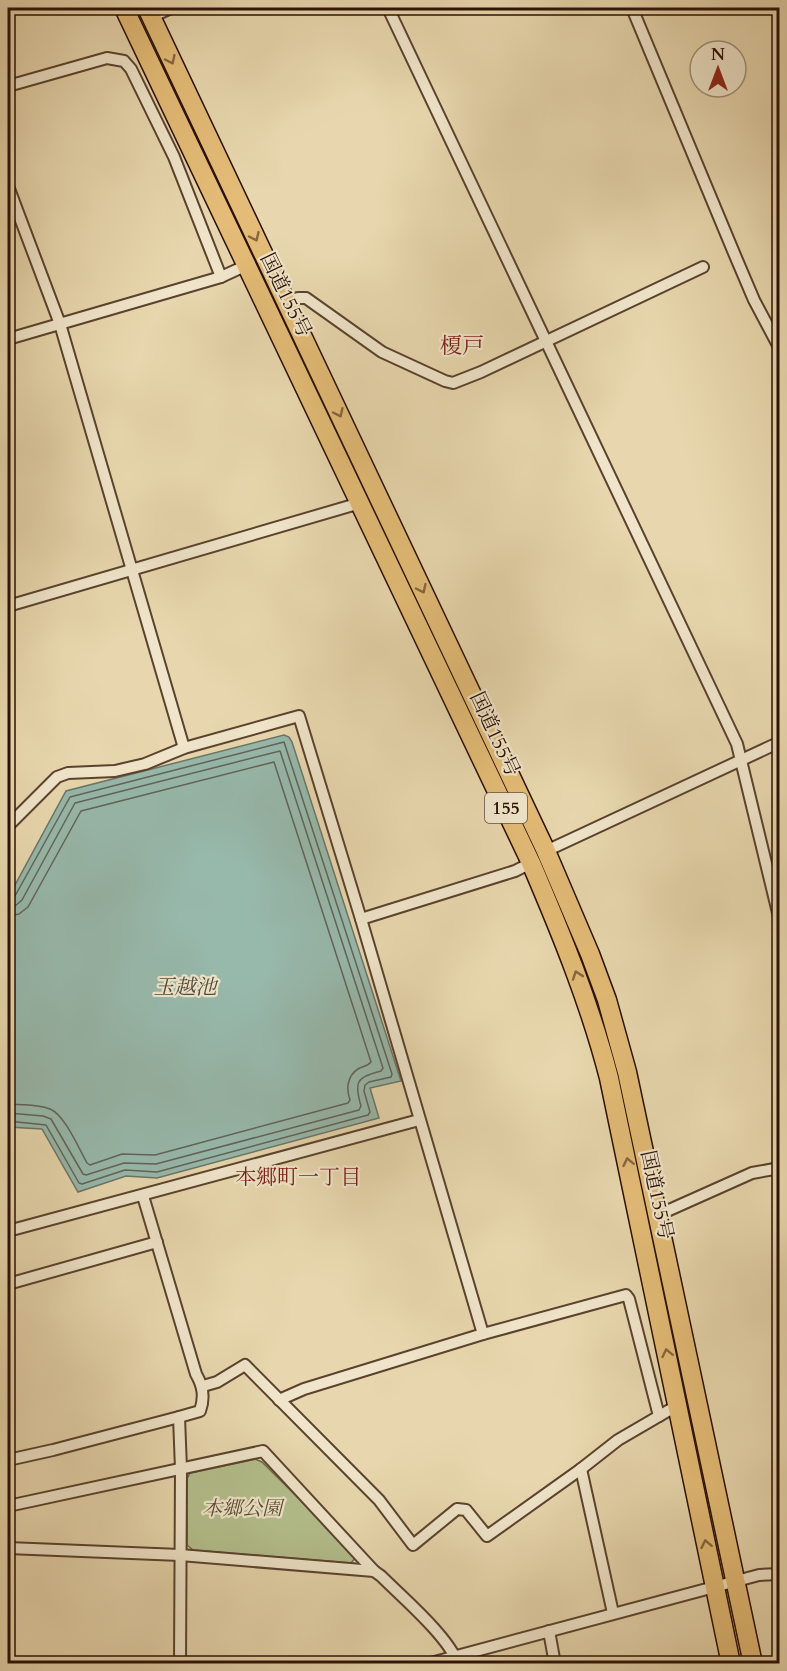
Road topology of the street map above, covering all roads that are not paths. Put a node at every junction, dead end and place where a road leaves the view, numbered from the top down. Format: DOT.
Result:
graph roads {
  1 [pos="124,8"];
  2 [pos="171,8"];
  3 [pos="388,8"];
  4 [pos="632,8"];
  5 [pos="149,12"];
  6 [pos="8,86"];
  7 [pos="8,186"];
  8 [pos="247,265"];
  9 [pos="703,267"];
  10 [pos="221,277"];
  11 [pos="286,302"];
  12 [pos="60,324"];
  13 [pos="8,339"];
  14 [pos="545,340"];
  15 [pos="780,349"];
  16 [pos="360,503"];
  17 [pos="132,571"];
  18 [pos="8,606"];
  19 [pos="780,742"];
  20 [pos="184,748"];
  21 [pos="743,760"];
  22 [pos="8,826"];
  23 [pos="546,852"];
  24 [pos="531,863"];
  25 [pos="361,919"];
  26 [pos="780,921"];
  27 [pos="419,1120"];
  28 [pos="780,1168"];
  29 [pos="143,1196"];
  30 [pos="658,1215"];
  31 [pos="8,1231"];
  32 [pos="157,1242"];
  33 [pos="8,1284"];
  34 [pos="483,1334"];
  35 [pos="203,1386"];
  36 [pos="279,1400"];
  37 [pos="678,1405"];
  38 [pos="659,1416"];
  39 [pos="179,1417"];
  40 [pos="8,1460"];
  41 [pos="181,1469"];
  42 [pos="580,1470"];
  43 [pos="8,1506"];
  44 [pos="8,1548"];
  45 [pos="180,1555"];
  46 [pos="374,1571"];
  47 [pos="780,1574"];
  48 [pos="736,1581"];
  49 [pos="715,1587"];
  50 [pos="613,1613"];
  51 [pos="549,1631"];
  52 [pos="457,1659"];
  53 [pos="180,1664"];
  54 [pos="427,1664"];
  55 [pos="555,1664"];
  56 [pos="731,1664"];
  57 [pos="753,1664"];
  1 -- 8 [label="highway, 国道155号 / 155"];
  2 -- 5 [label="street"];
  3 -- 14 [label="street"];
  4 -- 15 [label="street"];
  5 -- 11 [label="highway, 国道155号 / 155, one-way"];
  6 -- 10 [label="street"];
  7 -- 12 [label="street"];
  8 -- 10 [label="street"];
  8 -- 16 [label="highway, 国道155号 / 155"];
  9 -- 14 [label="street"];
  10 -- 12 [label="street"];
  11 -- 14 [label="street"];
  11 -- 23 [label="highway, 国道155号 / 155, one-way"];
  12 -- 13 [label="street"];
  12 -- 17 [label="street"];
  14 -- 21 [label="street"];
  16 -- 17 [label="street"];
  16 -- 24 [label="highway, 国道155号 / 155"];
  17 -- 18 [label="street"];
  17 -- 20 [label="street"];
  19 -- 21 [label="street"];
  20 -- 22 [label="street"];
  20 -- 25 [label="street"];
  21 -- 23 [label="street"];
  21 -- 26 [label="street"];
  23 -- 30 [label="highway, 国道155号 / 155"];
  24 -- 25 [label="street"];
  37 -- 24 [label="highway, 国道155号 / 155, one-way"];
  25 -- 27 [label="street"];
  27 -- 29 [label="street"];
  27 -- 34 [label="street"];
  28 -- 30 [label="street"];
  29 -- 31 [label="street"];
  29 -- 32 [label="street"];
  30 -- 48 [label="highway, 国道155号 / 155"];
  32 -- 33 [label="street"];
  32 -- 35 [label="street"];
  34 -- 36 [label="street"];
  34 -- 38 [label="street"];
  35 -- 36 [label="street"];
  35 -- 39 [label="street"];
  36 -- 42 [label="street"];
  37 -- 38 [label="street"];
  49 -- 37 [label="highway, 国道155号 / 155, one-way"];
  38 -- 42 [label="street"];
  39 -- 40 [label="street"];
  39 -- 41 [label="street"];
  41 -- 43 [label="street"];
  41 -- 45 [label="street"];
  41 -- 46 [label="street"];
  42 -- 50 [label="street"];
  44 -- 45 [label="street"];
  45 -- 46 [label="street"];
  45 -- 53 [label="street"];
  46 -- 52 [label="street"];
  47 -- 48 [label="street"];
  48 -- 49 [label="street"];
  48 -- 57 [label="highway, 国道155号 / 155"];
  49 -- 50 [label="street"];
  49 -- 56 [label="highway, 国道155号 / 155"];
  50 -- 51 [label="street"];
  51 -- 52 [label="street"];
  51 -- 55 [label="street"];
  52 -- 54 [label="street"];
}
